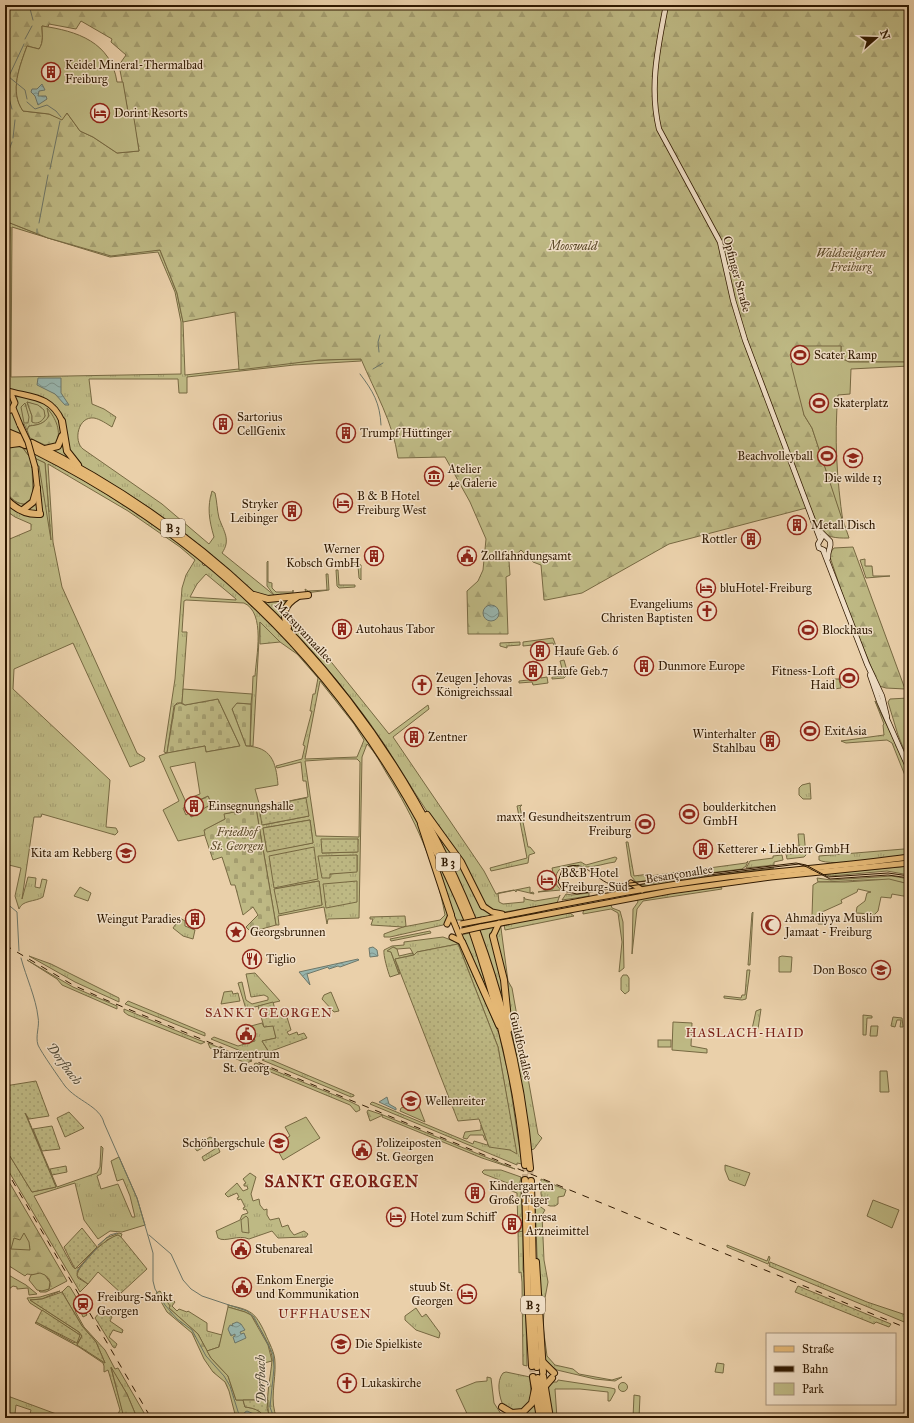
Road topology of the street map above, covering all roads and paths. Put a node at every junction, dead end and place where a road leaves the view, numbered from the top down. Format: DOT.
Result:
graph roads {
  1 [pos="666,5"];
  2 [pos="5,390"];
  3 [pos="5,395"];
  4 [pos="22,395"];
  5 [pos="28,396"];
  6 [pos="13,397"];
  7 [pos="10,408"];
  8 [pos="62,421"];
  9 [pos="5,431"];
  10 [pos="5,436"];
  11 [pos="23,442"];
  12 [pos="5,445"];
  13 [pos="44,449"];
  14 [pos="82,469"];
  15 [pos="37,488"];
  16 [pos="5,498"];
  17 [pos="21,509"];
  18 [pos="40,512"];
  19 [pos="816,526"];
  20 [pos="826,537"];
  21 [pos="820,539"];
  22 [pos="825,550"];
  23 [pos="253,595"];
  24 [pos="308,595"];
  25 [pos="297,596"];
  26 [pos="289,631"];
  27 [pos="909,768"];
  28 [pos="420,808"];
  29 [pos="419,815"];
  30 [pos="909,857"];
  31 [pos="909,863"];
  32 [pos="631,883"];
  33 [pos="614,890"];
  34 [pos="642,890"];
  35 [pos="608,895"];
  36 [pos="608,902"];
  37 [pos="615,904"];
  38 [pos="483,906"];
  39 [pos="509,914"];
  40 [pos="451,915"];
  41 [pos="485,922"];
  42 [pos="499,923"];
  43 [pos="447,924"];
  44 [pos="458,924"];
  45 [pos="460,931"];
  46 [pos="493,936"];
  47 [pos="452,937"];
  48 [pos="462,942"];
  49 [pos="502,1029"];
  50 [pos="509,1038"];
  51 [pos="533,1243"];
  52 [pos="542,1361"];
  53 [pos="539,1376"];
  54 [pos="545,1386"];
  55 [pos="535,1389"];
  56 [pos="518,1418"];
  57 [pos="540,1418"];
  58 [pos="545,1418"];
  59 [pos="550,1418"];
  1 -- 19 [label="main road, Opfinger Straße"];
  2 -- 4 [label="main road"];
  3 -- 6 [label="main road"];
  4 -- 5 [label="main road"];
  4 -- 6 [label="main road"];
  5 -- 7 [label="main road"];
  5 -- 8 [label="main road"];
  6 -- 7 [label="main road"];
  7 -- 15 [label="main road, bridge"];
  8 -- 13 [label="highway"];
  8 -- 14 [label="highway"];
  9 -- 11 [label="highway"];
  10 -- 11 [label="highway"];
  11 -- 12 [label="highway"];
  13 -- 14 [label="highway, Matsuyamaallee / B 3"];
  13 -- 29 [label="highway, Matsuyamaallee / B 3"];
  14 -- 23 [label="highway, Matsuyamaallee / B 3"];
  15 -- 17 [label="highway"];
  15 -- 18 [label="main road"];
  16 -- 17 [label="highway"];
  17 -- 18 [label="highway"];
  19 -- 20 [label="main road, Opfinger Straße"];
  19 -- 21 [label="main road, Opfinger Straße"];
  20 -- 21 [label="main road"];
  20 -- 22 [label="main road, Opfinger Straße"];
  21 -- 22 [label="main road, Opfinger Straße"];
  22 -- 27 [label="main road, Opfinger Straße"];
  23 -- 25 [label="highway"];
  23 -- 26 [label="highway, Matsuyamaallee / B 3"];
  24 -- 25 [label="highway"];
  25 -- 26 [label="highway"];
  26 -- 28 [label="highway, Matsuyamaallee / B 3"];
  28 -- 29 [label="highway, Matsuyamaallee / B 3"];
  28 -- 38 [label="highway"];
  29 -- 40 [label="highway"];
  30 -- 34 [label="main road, Besançonallee"];
  31 -- 36 [label="main road, Besançonallee"];
  32 -- 34 [label="main road"];
  33 -- 35 [label="main road"];
  34 -- 35 [label="main road, Besançonallee"];
  35 -- 39 [label="main road, Besançonallee"];
  36 -- 37 [label="main road"];
  36 -- 42 [label="main road, Besançonallee"];
  38 -- 39 [label="main road"];
  38 -- 41 [label="main road"];
  39 -- 41 [label="main road, Besançonallee"];
  40 -- 43 [label="main road"];
  40 -- 44 [label="main road"];
  41 -- 42 [label="main road, Besançonallee"];
  41 -- 44 [label="main road, Besançonallee, bridge"];
  41 -- 45 [label="main road, Besançonallee, bridge"];
  41 -- 46 [label="main road"];
  42 -- 46 [label="main road"];
  44 -- 45 [label="main road"];
  45 -- 48 [label="main road"];
  46 -- 50 [label="highway"];
  47 -- 48 [label="main road"];
  48 -- 49 [label="highway"];
  49 -- 50 [label="highway, Guildfordallee"];
  49 -- 50 [label="highway, Guildfordallee"];
  51 -- 51 [label="highway, B 3"];
  51 -- 52 [label="highway"];
  52 -- 53 [label="highway"];
  52 -- 54 [label="highway"];
  53 -- 54 [label="highway"];
  53 -- 55 [label="highway"];
  53 -- 58 [label="highway"];
  54 -- 59 [label="highway"];
  55 -- 56 [label="highway"];
  55 -- 57 [label="highway"];
}
